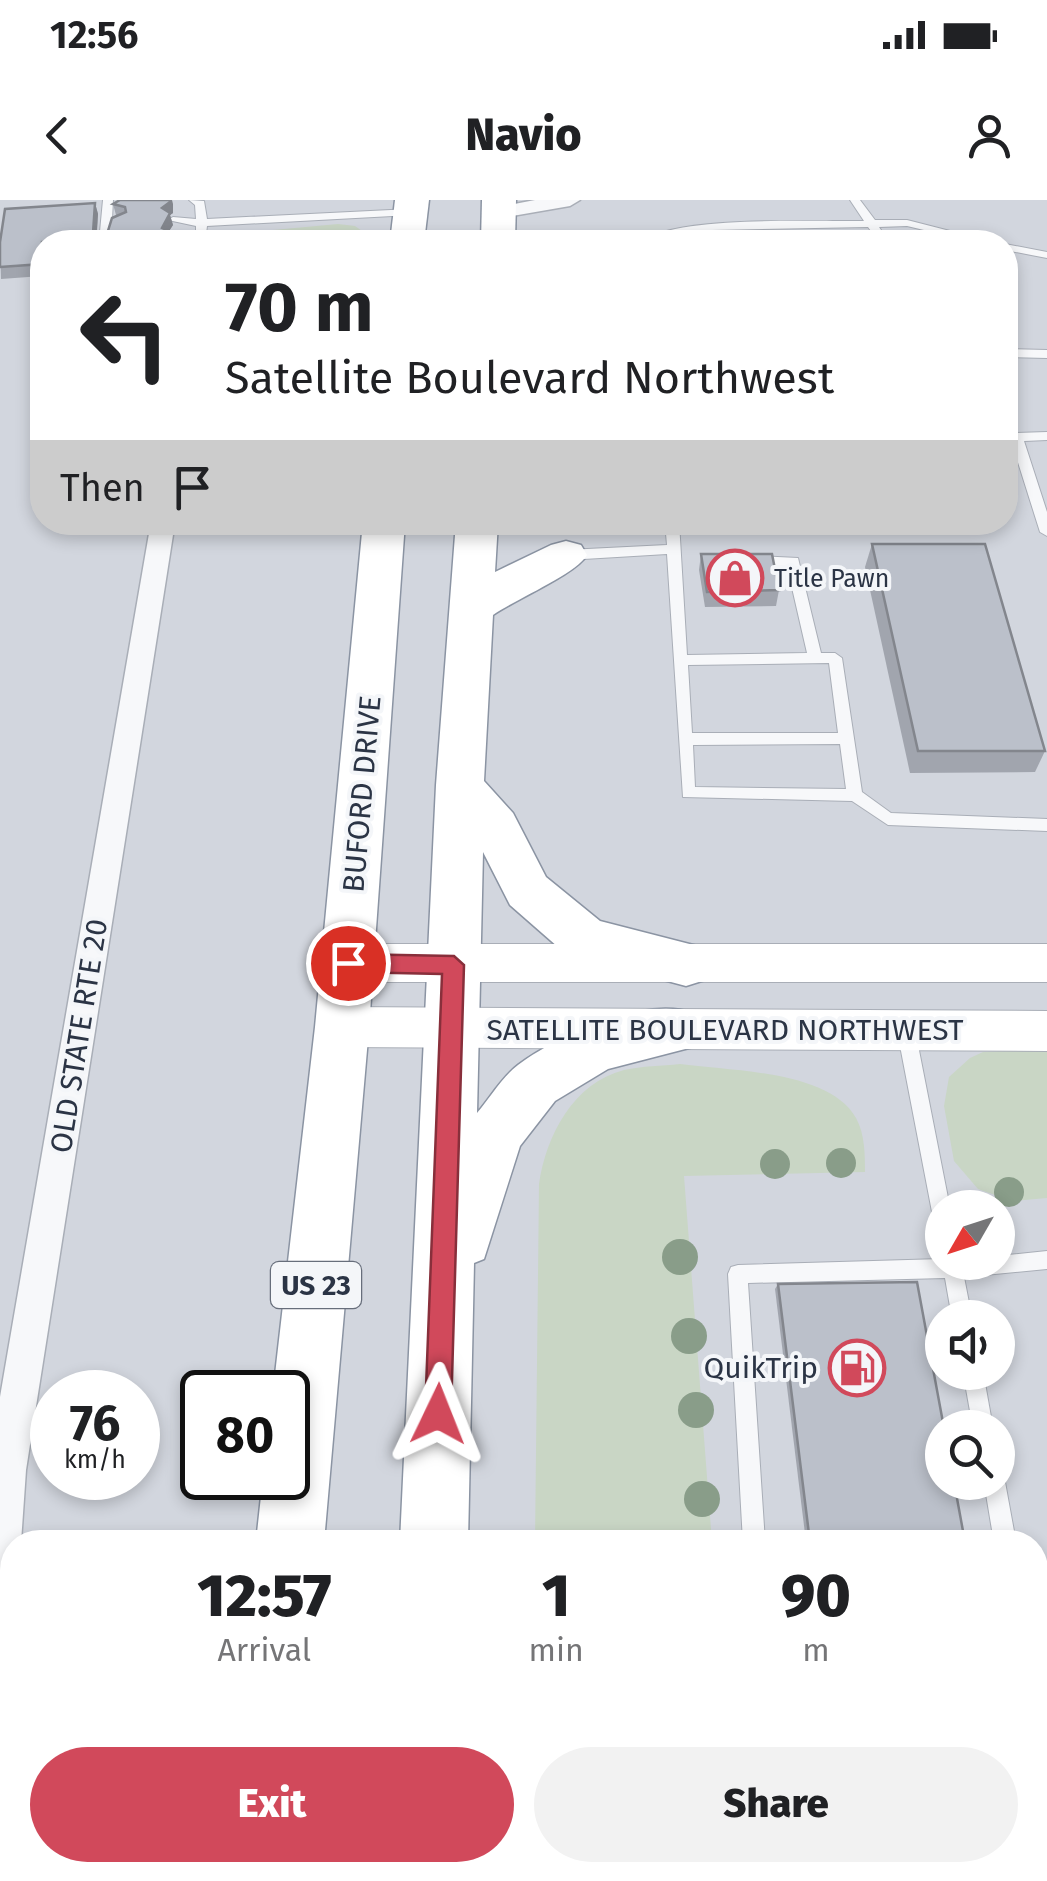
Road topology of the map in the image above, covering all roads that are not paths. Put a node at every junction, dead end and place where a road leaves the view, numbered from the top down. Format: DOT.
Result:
graph roads {
  1 [pos="108,200"];
  2 [pos="194,200"];
  3 [pos="570,200"];
  4 [pos="855,200"];
  5 [pos="410,218"];
  6 [pos="499,218"];
  7 [pos="173,220"];
  8 [pos="106,222"];
  9 [pos="122,222"];
  10 [pos="874,224"];
  11 [pos="106,230"];
  12 [pos="193,230"];
  13 [pos="201,230"];
  14 [pos="253,230"];
  15 [pos="689,230"];
  16 [pos="877,230"];
  17 [pos="936,230"];
  18 [pos="1018,353"];
  19 [pos="1047,354"];
  20 [pos="1047,436"];
  21 [pos="1018,437"];
  22 [pos="1018,443"];
  23 [pos="1047,532"];
  24 [pos="161,535"];
  25 [pos="383,535"];
  26 [pos="501,535"];
  27 [pos="522,535"];
  28 [pos="674,535"];
  29 [pos="566,555"];
  30 [pos="676,555"];
  31 [pos="696,561"];
  32 [pos="734,561"];
  33 [pos="470,610"];
  34 [pos="815,659"];
  35 [pos="681,660"];
  36 [pos="847,738"];
  37 [pos="685,740"];
  38 [pos="460,785"];
  39 [pos="855,794"];
  40 [pos="1047,825"];
  41 [pos="348,963"];
  42 [pos="1047,963"];
  43 [pos="686,964"];
  44 [pos="454,965"];
  45 [pos="342,1028"];
  46 [pos="452,1030"];
  47 [pos="674,1030"];
  48 [pos="906,1030"];
  49 [pos="1047,1030"];
  50 [pos="937,1190"];
  51 [pos="1047,1260"];
  52 [pos="1015,1262"];
  53 [pos="925,1267"];
  54 [pos="442,1309"];
  55 [pos="998,1500"];
  56 [pos="2,1530"];
  57 [pos="291,1530"];
  58 [pos="434,1530"];
  59 [pos="753,1530"];
  60 [pos="1004,1530"];
  1 -- 8 [label="lane"];
  2 -- 13 [label="lane"];
  3 -- 6 [label="street"];
  4 -- 10 [label="lane"];
  5 -- 14 [label="lane"];
  7 -- 12 [label="lane"];
  8 -- 9 [label="lane"];
  8 -- 11 [label="lane"];
  10 -- 15 [label="lane"];
  10 -- 16 [label="lane"];
  10 -- 17 [label="lane"];
  18 -- 19 [label="lane"];
  20 -- 21 [label="lane"];
  22 -- 23 [label="lane"];
  24 -- 56 [label="street, OLD STATE RTE 20"];
  25 -- 41 [label="highway, BUFORD DRIVE / US 23"];
  26 -- 33 [label="highway"];
  27 -- 29 [label="highway"];
  28 -- 30 [label="lane"];
  29 -- 30 [label="lane"];
  29 -- 33 [label="highway"];
  30 -- 31 [label="lane"];
  30 -- 35 [label="lane"];
  32 -- 34 [label="lane"];
  33 -- 38 [label="highway"];
  34 -- 35 [label="lane"];
  34 -- 36 [label="lane"];
  35 -- 37 [label="lane"];
  36 -- 37 [label="lane"];
  36 -- 39 [label="lane"];
  37 -- 39 [label="lane"];
  38 -- 43 [label="highway"];
  38 -- 44 [label="highway"];
  39 -- 40 [label="lane"];
  41 -- 44 [label="main road"];
  41 -- 45 [label="highway, BUFORD DRIVE / US 23"];
  42 -- 43 [label="main road"];
  43 -- 44 [label="main road"];
  44 -- 46 [label="highway"];
  45 -- 46 [label="main road, SATELLITE BOULEVARD NORTHWEST"];
  45 -- 57 [label="highway, BUFORD DRIVE / US 23"];
  46 -- 47 [label="main road, SATELLITE BOULEVARD NORTHWEST"];
  46 -- 54 [label="highway"];
  47 -- 48 [label="main road, SATELLITE BOULEVARD NORTHWEST"];
  47 -- 54 [label="highway"];
  48 -- 49 [label="main road, SATELLITE BOULEVARD NORTHWEST"];
  48 -- 50 [label="lane"];
  51 -- 52 [label="lane"];
  53 -- 59 [label="lane"];
  54 -- 58 [label="highway"];
  55 -- 60 [label="lane"];
}
